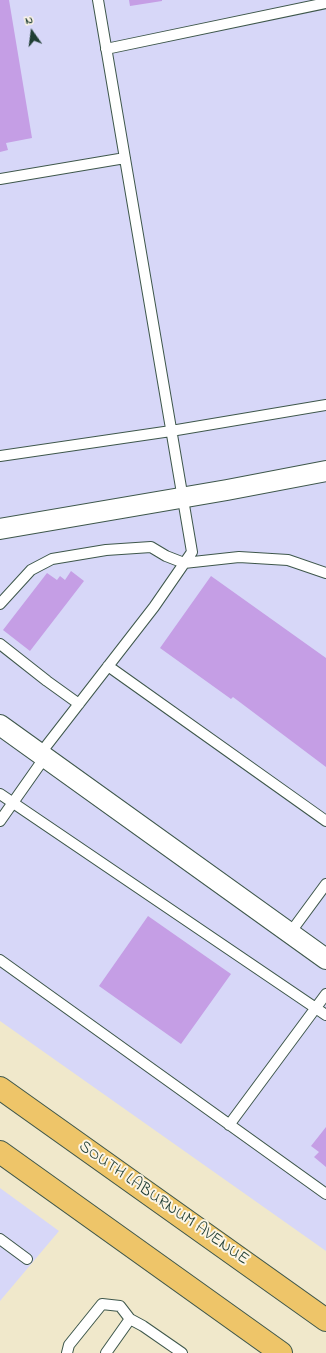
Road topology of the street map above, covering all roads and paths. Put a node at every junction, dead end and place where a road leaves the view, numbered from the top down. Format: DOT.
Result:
graph roads {
  1 [pos="98,0"];
  2 [pos="326,3"];
  3 [pos="106,49"];
  4 [pos="125,158"];
  5 [pos="0,179"];
  6 [pos="326,405"];
  7 [pos="172,431"];
  8 [pos="0,456"];
  9 [pos="326,472"];
  10 [pos="183,498"];
  11 [pos="0,530"];
  12 [pos="184,563"];
  13 [pos="326,573"];
  14 [pos="0,604"];
  15 [pos="0,644"];
  16 [pos="108,666"];
  17 [pos="79,704"];
  18 [pos="0,725"];
  19 [pos="42,755"];
  20 [pos="0,794"];
  21 [pos="13,803"];
  22 [pos="0,821"];
  23 [pos="326,821"];
  24 [pos="326,884"];
  25 [pos="290,933"];
  26 [pos="326,959"];
  27 [pos="0,960"];
  28 [pos="326,994"];
  29 [pos="315,1008"];
  30 [pos="326,1015"];
  31 [pos="0,1088"];
  32 [pos="229,1125"];
  33 [pos="0,1152"];
  34 [pos="326,1194"];
  35 [pos="0,1239"];
  36 [pos="27,1259"];
  37 [pos="130,1319"];
  38 [pos="326,1320"];
  39 [pos="67,1353"];
  40 [pos="106,1353"];
  41 [pos="182,1353"];
  42 [pos="281,1353"];
  1 -- 3 [label="lane"];
  2 -- 3 [label="lane"];
  3 -- 4 [label="lane"];
  4 -- 5 [label="lane"];
  4 -- 7 [label="lane"];
  6 -- 7 [label="lane"];
  7 -- 8 [label="lane"];
  7 -- 10 [label="lane"];
  9 -- 10 [label="street"];
  10 -- 11 [label="street"];
  10 -- 12 [label="lane"];
  12 -- 13 [label="lane"];
  12 -- 14 [label="lane"];
  12 -- 16 [label="lane"];
  15 -- 17 [label="lane"];
  16 -- 17 [label="lane"];
  16 -- 23 [label="lane"];
  17 -- 19 [label="lane"];
  18 -- 19 [label="street"];
  19 -- 21 [label="lane"];
  19 -- 25 [label="street"];
  20 -- 21 [label="lane"];
  21 -- 22 [label="lane"];
  21 -- 29 [label="lane"];
  24 -- 25 [label="lane"];
  25 -- 26 [label="street"];
  27 -- 32 [label="lane"];
  28 -- 29 [label="lane"];
  29 -- 30 [label="lane"];
  29 -- 32 [label="lane"];
  31 -- 38 [label="main road, SOUTH LABURNUM AVENUE"];
  32 -- 34 [label="lane"];
  33 -- 42 [label="main road"];
  35 -- 36 [label="lane"];
  37 -- 39 [label="lane"];
  37 -- 40 [label="lane"];
  37 -- 41 [label="lane"];
}
